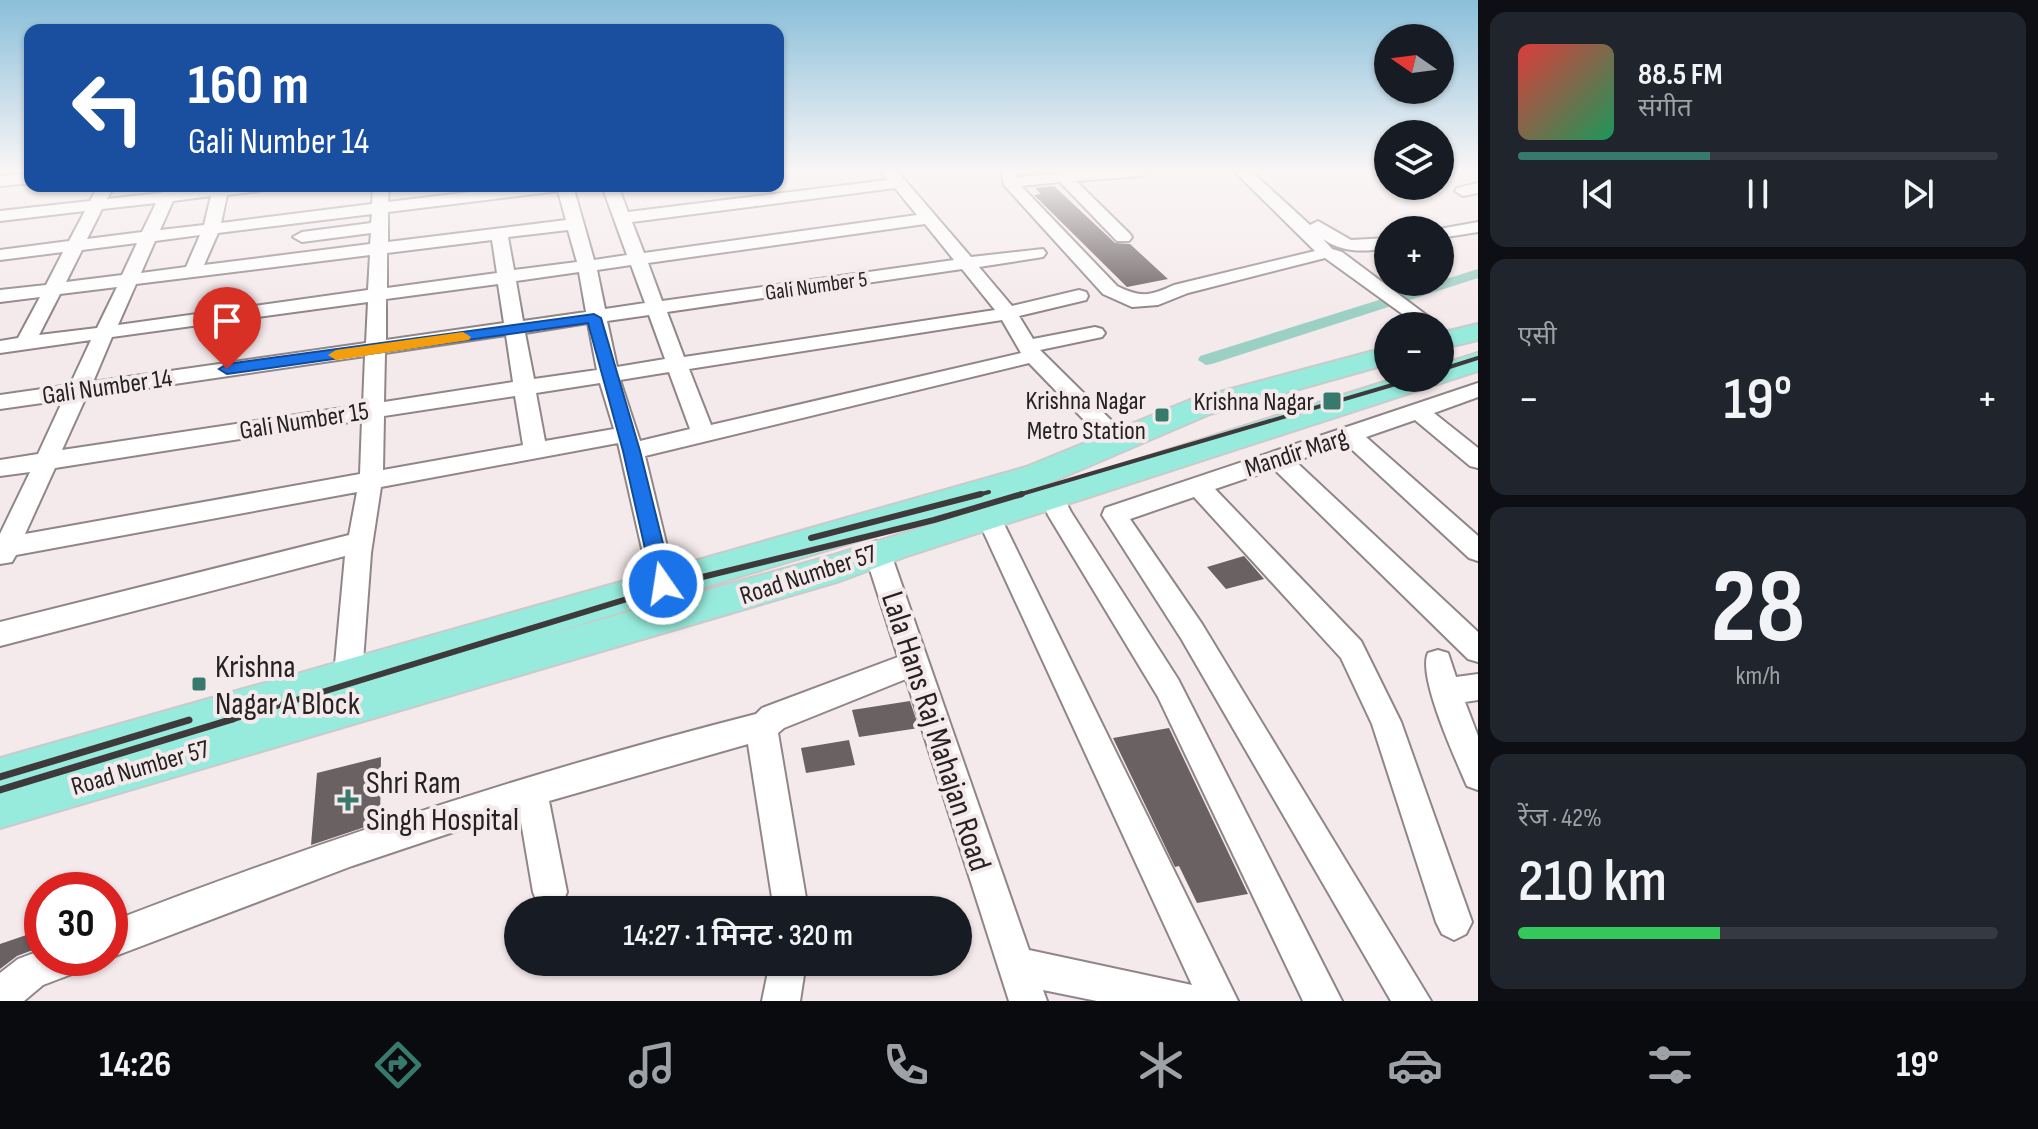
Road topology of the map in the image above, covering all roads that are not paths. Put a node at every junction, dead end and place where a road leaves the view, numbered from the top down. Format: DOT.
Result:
graph roads {
  1 [pos="380,217"];
  2 [pos="91,218"];
  3 [pos="158,218"];
  4 [pos="214,218"];
  5 [pos="368,218"];
  6 [pos="377,218"];
  7 [pos="378,218"];
  8 [pos="385,218"];
  9 [pos="573,218"];
  10 [pos="622,218"];
  11 [pos="1046,218"];
  12 [pos="1104,218"];
  13 [pos="1293,218"];
  14 [pos="1310,218"];
  15 [pos="926,219"];
  16 [pos="575,224"];
  17 [pos="212,227"];
  18 [pos="1478,227"];
  19 [pos="1454,231"];
  20 [pos="499,233"];
  21 [pos="150,235"];
  22 [pos="302,237"];
  23 [pos="1123,237"];
  24 [pos="77,245"];
  25 [pos="1374,245"];
  26 [pos="1037,253"];
  27 [pos="1326,253"];
  28 [pos="0,255"];
  29 [pos="637,260"];
  30 [pos="965,263"];
  31 [pos="587,267"];
  32 [pos="193,271"];
  33 [pos="506,278"];
  34 [pos="129,279"];
  35 [pos="54,288"];
  36 [pos="377,295"];
  37 [pos="0,296"];
  38 [pos="1079,296"];
  39 [pos="655,309"];
  40 [pos="1410,312"];
  41 [pos="1008,313"];
  42 [pos="594,318"];
  43 [pos="516,329"];
  44 [pos="1478,332"];
  45 [pos="105,333"];
  46 [pos="1095,333"];
  47 [pos="1454,333"];
  48 [pos="25,344"];
  49 [pos="0,347"];
  50 [pos="376,349"];
  51 [pos="1034,354"];
  52 [pos="1374,359"];
  53 [pos="1478,362"];
  54 [pos="678,364"];
  55 [pos="1454,370"];
  56 [pos="608,374"];
  57 [pos="525,387"];
  58 [pos="79,389"];
  59 [pos="1478,390"];
  60 [pos="1423,395"];
  61 [pos="0,402"];
  62 [pos="373,410"];
  63 [pos="1111,433"];
  64 [pos="703,434"];
  65 [pos="1350,435"];
  66 [pos="535,450"];
  67 [pos="631,451"];
  68 [pos="1277,458"];
  69 [pos="46,460"];
  70 [pos="1478,460"];
  71 [pos="0,468"];
  72 [pos="371,479"];
  73 [pos="1197,485"];
  74 [pos="1054,500"];
  75 [pos="990,520"];
  76 [pos="359,548"];
  77 [pos="877,551"];
  78 [pos="1478,551"];
  79 [pos="2,552"];
  80 [pos="659,568"];
  81 [pos="0,634"];
  82 [pos="1478,650"];
  83 [pos="1438,662"];
  84 [pos="915,663"];
  85 [pos="348,675"];
  86 [pos="1478,687"];
  87 [pos="1446,692"];
  88 [pos="764,726"];
  89 [pos="1478,775"];
  90 [pos="0,778"];
  91 [pos="531,790"];
  92 [pos="0,807"];
  93 [pos="550,892"];
  94 [pos="789,896"];
  95 [pos="1454,922"];
  96 [pos="128,933"];
  97 [pos="1016,966"];
  98 [pos="26,976"];
  99 [pos="785,976"];
  100 [pos="0,997"];
  101 [pos="781,1001"];
  102 [pos="1028,1001"];
  103 [pos="1186,1001"];
  104 [pos="1219,1001"];
  105 [pos="1323,1001"];
  106 [pos="1412,1001"];
  1 -- 36 [label="street"];
  2 -- 24 [label="street"];
  3 -- 21 [label="street"];
  4 -- 17 [label="street"];
  5 -- 17 [label="street"];
  6 -- 22 [label="street"];
  7 -- 32 [label="street"];
  8 -- 20 [label="street"];
  9 -- 16 [label="street"];
  10 -- 29 [label="street"];
  11 -- 27 [label="street"];
  12 -- 23 [label="street"];
  13 -- 27 [label="street"];
  14 -- 25 [label="street"];
  15 -- 29 [label="street"];
  15 -- 30 [label="street"];
  16 -- 20 [label="street"];
  16 -- 31 [label="street"];
  17 -- 21 [label="street"];
  17 -- 32 [label="street"];
  18 -- 19 [label="street"];
  20 -- 33 [label="street"];
  21 -- 24 [label="street"];
  21 -- 34 [label="street"];
  24 -- 28 [label="street"];
  24 -- 35 [label="street"];
  26 -- 30 [label="street, Gali Number 5"];
  27 -- 40 [label="street"];
  29 -- 31 [label="street"];
  29 -- 39 [label="street"];
  30 -- 39 [label="street, Gali Number 5"];
  30 -- 41 [label="street"];
  31 -- 33 [label="street"];
  31 -- 42 [label="street"];
  32 -- 34 [label="street"];
  33 -- 36 [label="street"];
  33 -- 43 [label="street"];
  34 -- 35 [label="street"];
  34 -- 45 [label="street"];
  35 -- 37 [label="street"];
  35 -- 48 [label="street"];
  36 -- 45 [label="street"];
  36 -- 50 [label="street"];
  38 -- 41 [label="street, Gali Number 15"];
  39 -- 42 [label="street, Gali Number 5"];
  39 -- 54 [label="street"];
  41 -- 51 [label="street"];
  41 -- 54 [label="street, Gali Number 15"];
  42 -- 43 [label="street, Gali Number 14"];
  42 -- 56 [label="street"];
  43 -- 50 [label="street, Gali Number 14"];
  43 -- 57 [label="street"];
  44 -- 47 [label="main road"];
  45 -- 48 [label="street"];
  45 -- 58 [label="street"];
  46 -- 51 [label="street"];
  48 -- 49 [label="street"];
  50 -- 58 [label="street, Gali Number 14"];
  50 -- 62 [label="street"];
  51 -- 63 [label="street"];
  51 -- 64 [label="street"];
  52 -- 63 [label="main road, Road Number 57"];
  53 -- 55 [label="main road"];
  54 -- 56 [label="street, Gali Number 15"];
  54 -- 64 [label="street"];
  56 -- 57 [label="street, Gali Number 15"];
  56 -- 67 [label="street"];
  57 -- 62 [label="street, Gali Number 15"];
  57 -- 66 [label="street"];
  58 -- 61 [label="street, Gali Number 14"];
  58 -- 69 [label="street"];
  59 -- 60 [label="street, Mandir Marg"];
  60 -- 65 [label="street, Mandir Marg"];
  60 -- 70 [label="street"];
  60 -- 74 [label="main road, Road Number 57"];
  62 -- 69 [label="street, Gali Number 15"];
  62 -- 72 [label="street"];
  63 -- 80 [label="main road, Road Number 57"];
  64 -- 67 [label="street"];
  65 -- 68 [label="street, Mandir Marg"];
  65 -- 78 [label="street"];
  66 -- 67 [label="street"];
  66 -- 72 [label="street"];
  67 -- 80 [label="street"];
  68 -- 73 [label="street, Mandir Marg"];
  68 -- 82 [label="street"];
  69 -- 71 [label="street, Gali Number 15"];
  69 -- 79 [label="street"];
  72 -- 76 [label="street"];
  72 -- 79 [label="street"];
  73 -- 95 [label="street"];
  73 -- 106 [label="street, Mandir Marg"];
  74 -- 75 [label="main road, Road Number 57"];
  74 -- 105 [label="street"];
  75 -- 77 [label="main road, Road Number 57"];
  75 -- 104 [label="street"];
  76 -- 81 [label="street"];
  76 -- 85 [label="street"];
  77 -- 84 [label="street, Lala Hans Raj Mahajan Road"];
  77 -- 92 [label="main road, Road Number 57"];
  80 -- 85 [label="main road, Road Number 57"];
  83 -- 87 [label="street"];
  84 -- 88 [label="street"];
  84 -- 97 [label="street, Lala Hans Raj Mahajan Road"];
  85 -- 90 [label="main road, Road Number 57"];
  86 -- 87 [label="street"];
  87 -- 89 [label="street"];
  88 -- 91 [label="street"];
  88 -- 94 [label="street"];
  91 -- 93 [label="street"];
  91 -- 96 [label="street"];
  97 -- 102 [label="street, Lala Hans Raj Mahajan Road"];
  97 -- 103 [label="street"];
  98 -- 100 [label="street"];
  99 -- 101 [label="street"];
}
